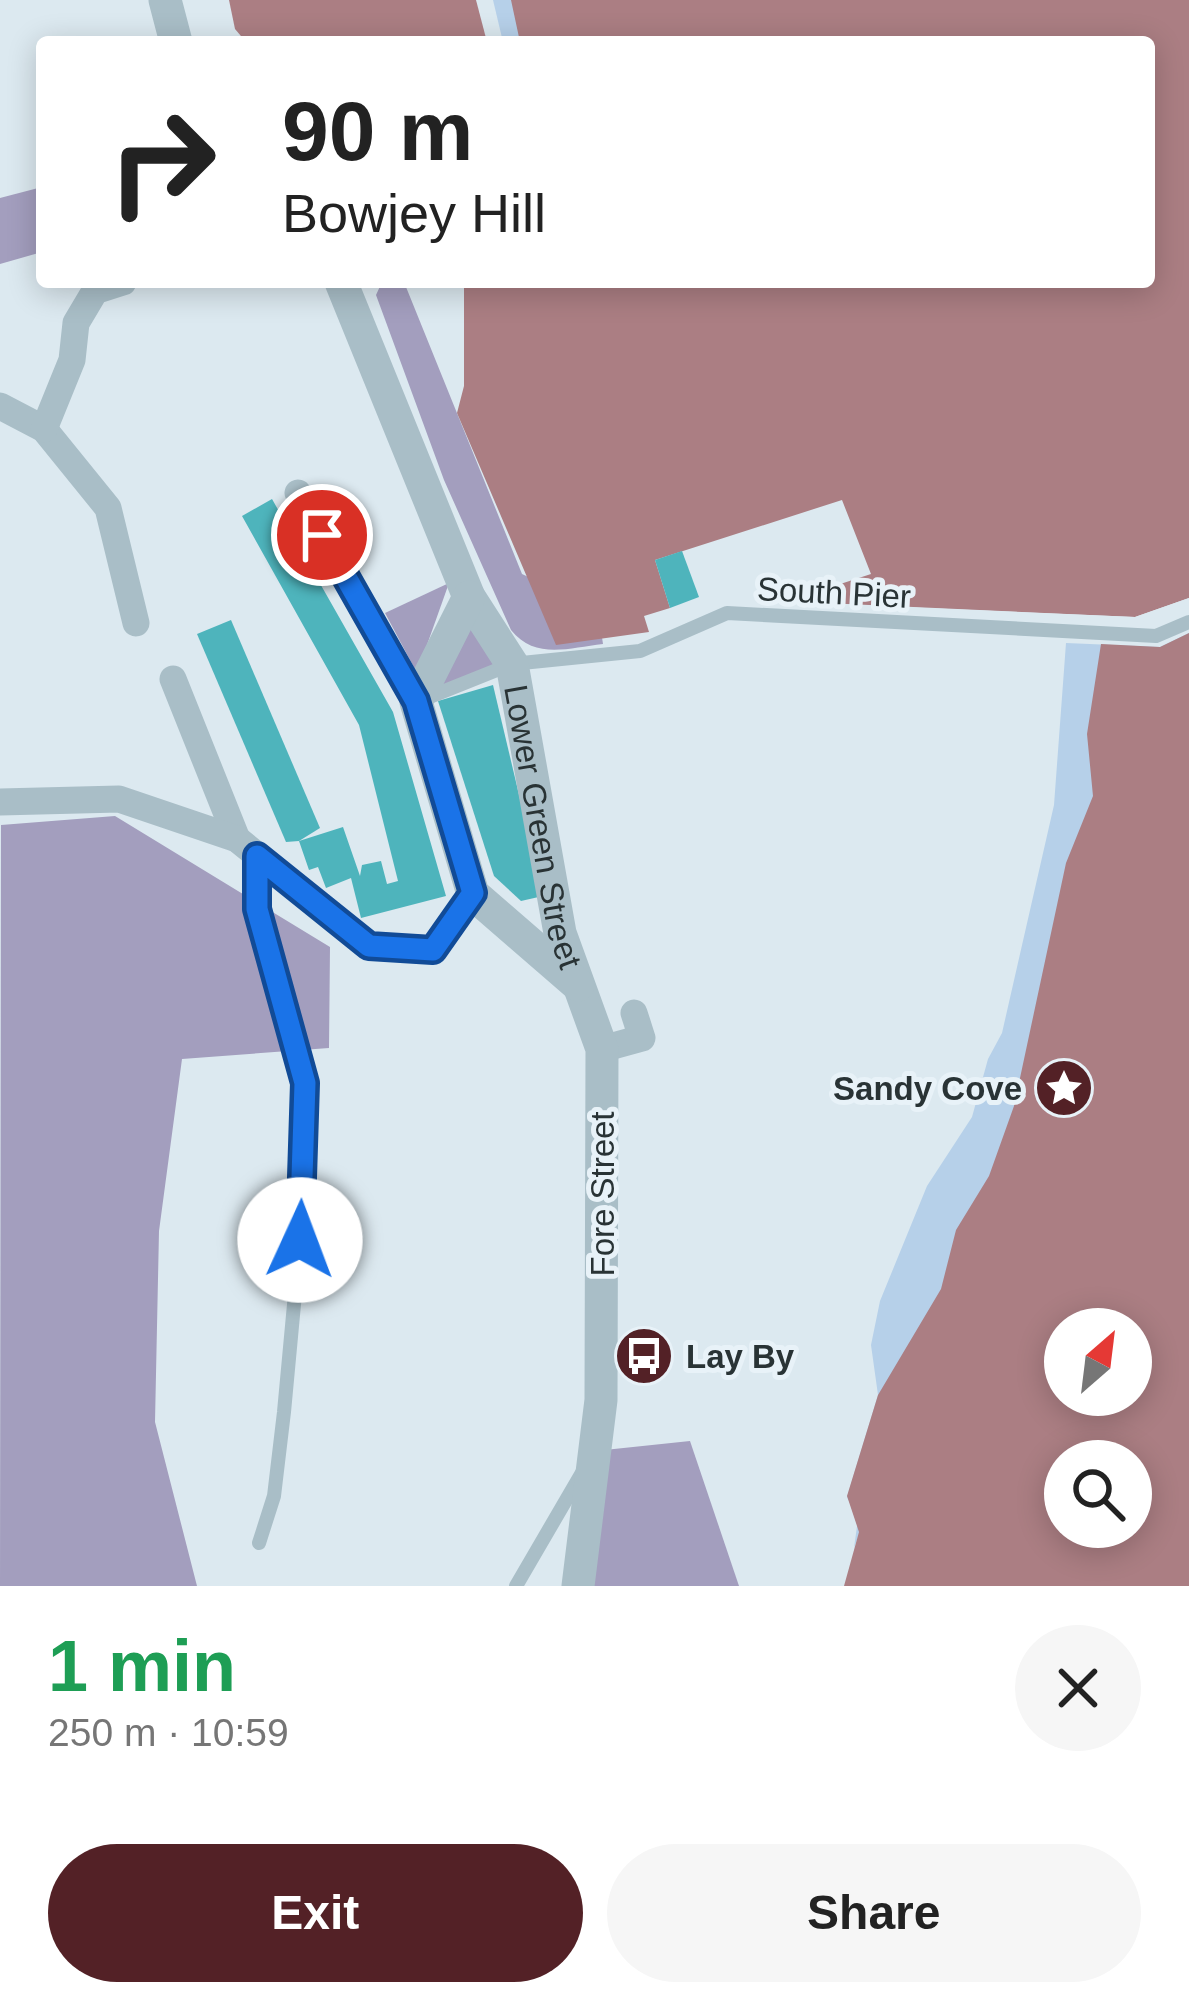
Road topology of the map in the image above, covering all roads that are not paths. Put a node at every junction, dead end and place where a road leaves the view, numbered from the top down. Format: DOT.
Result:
graph roads {
  1 [pos="164,0"];
  2 [pos="174,36"];
  3 [pos="104,288"];
  4 [pos="343,288"];
  5 [pos="0,406"];
  6 [pos="44,429"];
  7 [pos="298,493"];
  8 [pos="470,597"];
  9 [pos="1189,622"];
  10 [pos="136,623"];
  11 [pos="512,664"];
  12 [pos="173,679"];
  13 [pos="416,701"];
  14 [pos="0,802"];
  15 [pos="247,847"];
  16 [pos="473,893"];
  17 [pos="584,990"];
  18 [pos="641,1035"];
  19 [pos="602,1049"];
  20 [pos="595,1451"];
  21 [pos="260,1543"];
  22 [pos="516,1586"];
  23 [pos="578,1586"];
  1 -- 2 [label="street"];
  3 -- 6 [label="street"];
  4 -- 8 [label="street"];
  5 -- 6 [label="street"];
  6 -- 10 [label="street"];
  7 -- 13 [label="street"];
  8 -- 11 [label="street, Lower Green Street"];
  8 -- 13 [label="street"];
  9 -- 11 [label="lane, South Pier"];
  11 -- 13 [label="lane, South Pier"];
  11 -- 17 [label="street, Lower Green Street"];
  12 -- 15 [label="street"];
  13 -- 16 [label="street"];
  14 -- 15 [label="street"];
  15 -- 16 [label="street"];
  15 -- 21 [label="lane"];
  16 -- 17 [label="street"];
  17 -- 19 [label="street, Fore Street"];
  18 -- 19 [label="street"];
  19 -- 20 [label="street, Fore Street"];
  20 -- 22 [label="lane"];
  20 -- 23 [label="street, Fore Street"];
}
